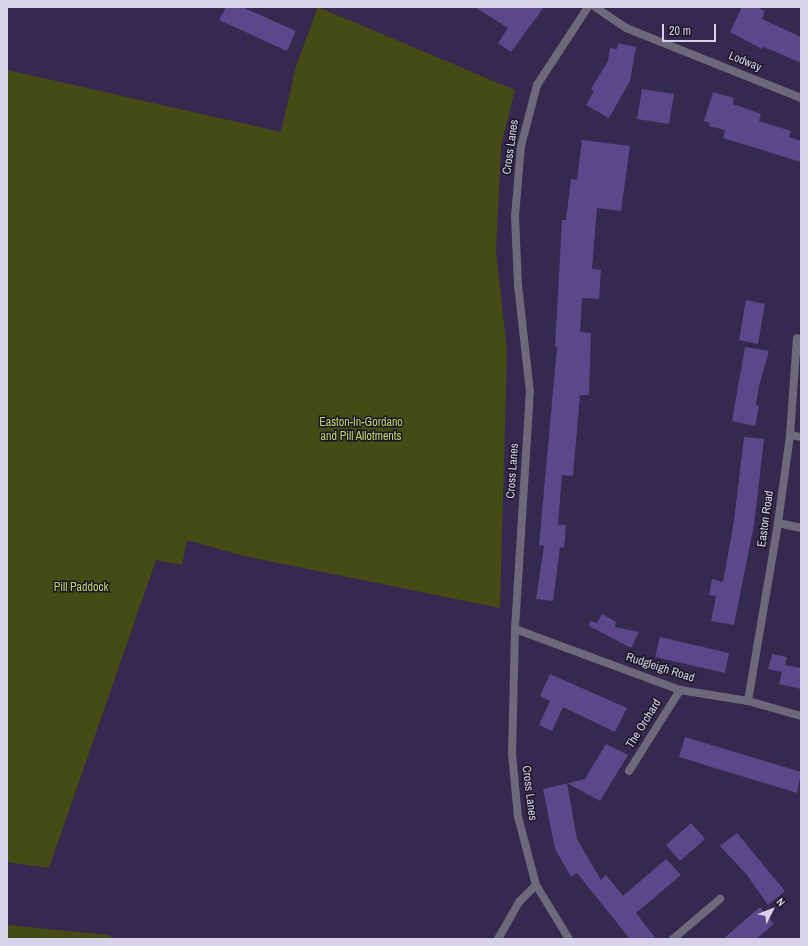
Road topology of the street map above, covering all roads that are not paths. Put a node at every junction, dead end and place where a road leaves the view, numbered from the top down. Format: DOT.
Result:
graph roads {
  1 [pos="588,7"];
  2 [pos="595,7"];
  3 [pos="801,98"];
  4 [pos="797,338"];
  5 [pos="790,435"];
  6 [pos="801,437"];
  7 [pos="778,523"];
  8 [pos="801,528"];
  9 [pos="515,628"];
  10 [pos="680,690"];
  11 [pos="748,701"];
  12 [pos="801,716"];
  13 [pos="629,771"];
  14 [pos="536,885"];
  15 [pos="720,899"];
  16 [pos="498,939"];
  17 [pos="569,939"];
  18 [pos="674,939"];
  1 -- 9 [label="street, Cross Lanes"];
  2 -- 3 [label="street, Lodway"];
  4 -- 5 [label="street, Easton Road"];
  5 -- 6 [label="street"];
  5 -- 7 [label="street, Easton Road"];
  7 -- 8 [label="street"];
  7 -- 11 [label="street, Easton Road"];
  9 -- 10 [label="street, Rudgleigh Road"];
  9 -- 14 [label="street, Cross Lanes"];
  10 -- 11 [label="street, Rudgleigh Road"];
  10 -- 13 [label="street, The Orchard"];
  11 -- 12 [label="street, Rudgleigh Road"];
  14 -- 16 [label="street"];
  14 -- 17 [label="street, Cross Lanes"];
  15 -- 18 [label="street"];
}
